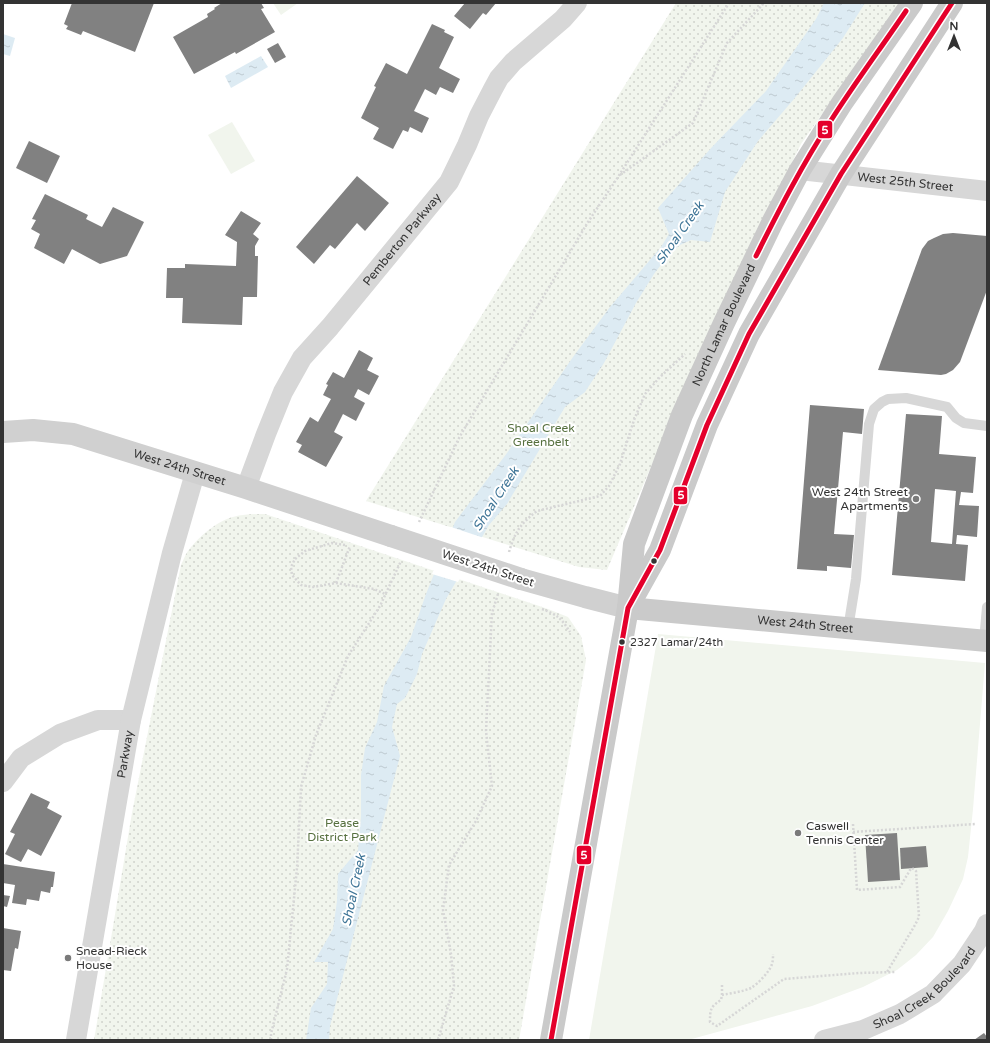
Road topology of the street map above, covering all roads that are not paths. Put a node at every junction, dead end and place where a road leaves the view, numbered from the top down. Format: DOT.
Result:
graph roads {
  1 [pos="577,3"];
  2 [pos="912,3"];
  3 [pos="952,3"];
  4 [pos="800,170"];
  5 [pos="841,174"];
  6 [pos="987,191"];
  7 [pos="987,426"];
  8 [pos="3,432"];
  9 [pos="195,473"];
  10 [pos="246,488"];
  11 [pos="987,607"];
  12 [pos="628,608"];
  13 [pos="848,628"];
  14 [pos="986,641"];
  15 [pos="131,720"];
  16 [pos="3,782"];
  17 [pos="987,924"];
  18 [pos="76,1040"];
  19 [pos="551,1040"];
  20 [pos="824,1040"];
  1 -- 10 [label="street, Pemberton Parkway"];
  2 -- 4 [label="main road, North Lamar Boulevard"];
  3 -- 5 [label="main road, North Lamar Boulevard"];
  4 -- 5 [label="street, West 25th Street"];
  4 -- 12 [label="main road, North Lamar Boulevard"];
  5 -- 6 [label="street, West 25th Street"];
  5 -- 12 [label="main road, North Lamar Boulevard"];
  7 -- 13 [label="lane"];
  8 -- 9 [label="main road, West 24th Street"];
  9 -- 10 [label="main road, West 24th Street"];
  9 -- 15 [label="street, Parkway"];
  10 -- 12 [label="main road, West 24th Street, bridge"];
  11 -- 14 [label="lane"];
  12 -- 13 [label="main road, West 24th Street"];
  12 -- 19 [label="main road, North Lamar Boulevard"];
  13 -- 14 [label="main road, West 24th Street"];
  15 -- 16 [label="street"];
  15 -- 18 [label="street, Parkway"];
  17 -- 20 [label="street, Shoal Creek Boulevard"];
}
